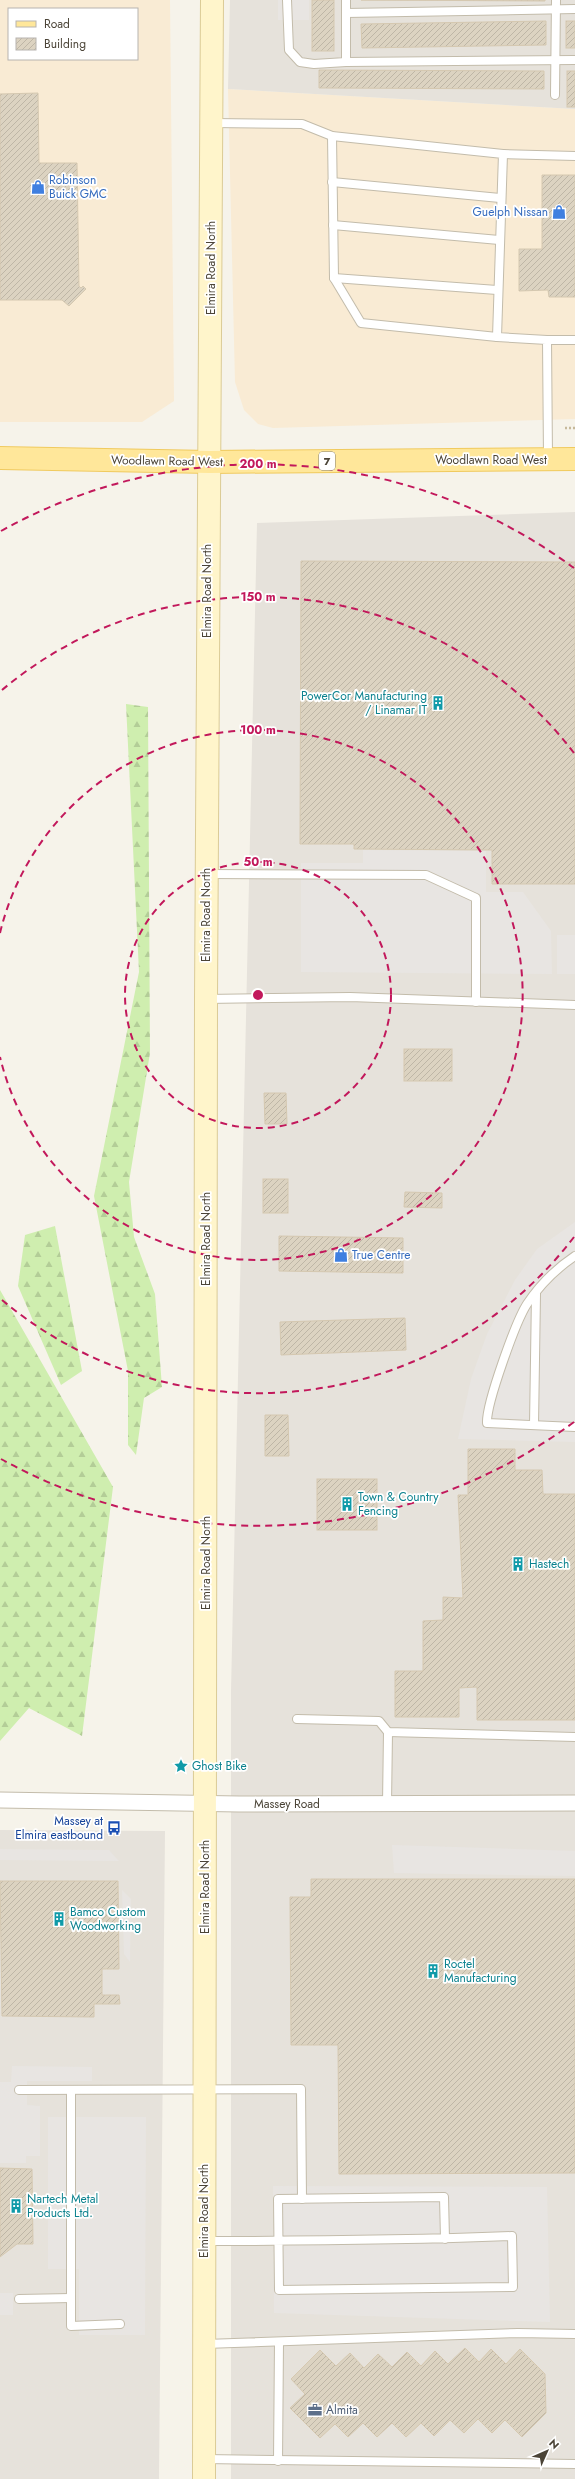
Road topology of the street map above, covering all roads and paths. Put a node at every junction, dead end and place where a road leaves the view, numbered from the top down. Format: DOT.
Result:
graph roads {
  1 [pos="212,0"];
  2 [pos="287,0"];
  3 [pos="346,0"];
  4 [pos="556,0"];
  5 [pos="556,9"];
  6 [pos="575,9"];
  7 [pos="346,12"];
  8 [pos="555,60"];
  9 [pos="575,60"];
  10 [pos="346,62"];
  11 [pos="555,95"];
  12 [pos="211,123"];
  13 [pos="332,136"];
  14 [pos="503,154"];
  15 [pos="575,156"];
  16 [pos="332,182"];
  17 [pos="500,198"];
  18 [pos="333,225"];
  19 [pos="499,240"];
  20 [pos="334,278"];
  21 [pos="497,290"];
  22 [pos="497,337"];
  23 [pos="547,340"];
  24 [pos="575,340"];
  25 [pos="565,428"];
  26 [pos="575,428"];
  27 [pos="0,458"];
  28 [pos="548,459"];
  29 [pos="575,459"];
  30 [pos="210,462"];
  31 [pos="206,874"];
  32 [pos="206,999"];
  33 [pos="476,1002"];
  34 [pos="575,1005"];
  35 [pos="575,1256"];
  36 [pos="536,1294"];
  37 [pos="534,1425"];
  38 [pos="575,1427"];
  39 [pos="297,1719"];
  40 [pos="388,1732"];
  41 [pos="575,1737"];
  42 [pos="0,1800"];
  43 [pos="575,1803"];
  44 [pos="206,1804"];
  45 [pos="387,1804"];
  46 [pos="205,2089"];
  47 [pos="20,2090"];
  48 [pos="71,2090"];
  49 [pos="302,2199"];
  50 [pos="445,2239"];
  51 [pos="204,2240"];
  52 [pos="277,2241"];
  53 [pos="71,2298"];
  54 [pos="19,2299"];
  55 [pos="120,2324"];
  56 [pos="575,2334"];
  57 [pos="278,2342"];
  58 [pos="204,2344"];
  59 [pos="278,2461"];
  60 [pos="575,2464"];
  61 [pos="204,2469"];
  1 -- 12 [label="main road, Elmira Road North"];
  2 -- 10 [label="lane"];
  3 -- 7 [label="lane"];
  4 -- 5 [label="lane"];
  5 -- 6 [label="lane"];
  5 -- 7 [label="lane"];
  5 -- 8 [label="lane"];
  7 -- 10 [label="lane"];
  8 -- 9 [label="lane"];
  8 -- 10 [label="lane"];
  8 -- 11 [label="lane"];
  12 -- 13 [label="lane"];
  12 -- 30 [label="main road, Elmira Road North"];
  13 -- 14 [label="lane"];
  13 -- 16 [label="lane"];
  14 -- 15 [label="lane"];
  14 -- 17 [label="lane"];
  16 -- 17 [label="lane"];
  16 -- 18 [label="lane"];
  17 -- 19 [label="lane"];
  18 -- 19 [label="lane"];
  18 -- 20 [label="lane"];
  19 -- 21 [label="lane"];
  20 -- 21 [label="lane"];
  20 -- 22 [label="lane"];
  21 -- 22 [label="lane"];
  22 -- 23 [label="lane"];
  23 -- 24 [label="lane"];
  23 -- 28 [label="lane"];
  25 -- 26 [label="path"];
  27 -- 30 [label="main road, Woodlawn Road West / 7"];
  28 -- 29 [label="main road, Woodlawn Road West / 7"];
  28 -- 30 [label="main road, Woodlawn Road West / 7"];
  30 -- 31 [label="main road, Elmira Road North"];
  31 -- 32 [label="main road, Elmira Road North"];
  31 -- 33 [label="lane"];
  32 -- 33 [label="lane"];
  32 -- 44 [label="main road, Elmira Road North"];
  33 -- 34 [label="lane"];
  35 -- 36 [label="lane"];
  36 -- 37 [label="lane"];
  36 -- 37 [label="lane"];
  37 -- 38 [label="lane"];
  39 -- 40 [label="lane"];
  40 -- 41 [label="lane"];
  40 -- 45 [label="lane"];
  42 -- 44 [label="street, Massey Road"];
  43 -- 45 [label="street, Massey Road"];
  44 -- 45 [label="street, Massey Road"];
  44 -- 46 [label="main road, Elmira Road North"];
  46 -- 48 [label="lane"];
  46 -- 49 [label="lane"];
  46 -- 51 [label="main road, Elmira Road North"];
  47 -- 48 [label="lane"];
  48 -- 53 [label="lane"];
  49 -- 50 [label="lane"];
  49 -- 52 [label="lane"];
  50 -- 52 [label="lane"];
  50 -- 52 [label="lane"];
  51 -- 52 [label="lane"];
  51 -- 58 [label="main road, Elmira Road North"];
  53 -- 54 [label="lane"];
  53 -- 55 [label="lane"];
  56 -- 57 [label="lane"];
  57 -- 58 [label="lane"];
  57 -- 59 [label="lane"];
  58 -- 61 [label="main road, Elmira Road North"];
  59 -- 60 [label="lane"];
  59 -- 61 [label="lane"];
}
